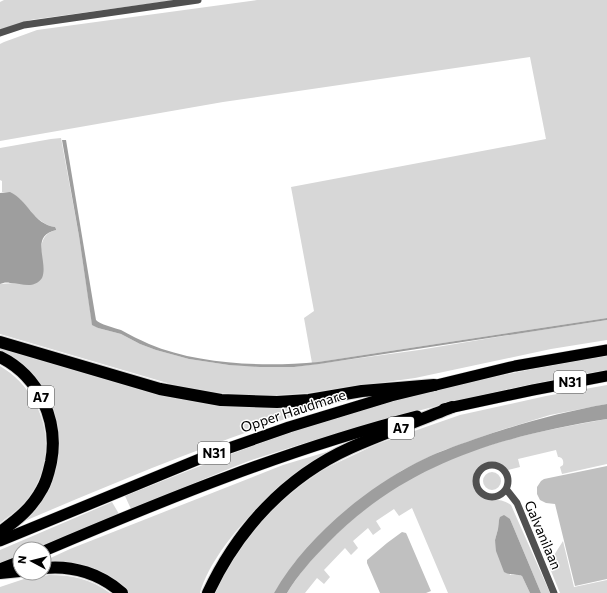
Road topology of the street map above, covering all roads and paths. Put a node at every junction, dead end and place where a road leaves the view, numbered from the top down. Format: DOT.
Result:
graph roads {
  1 [pos="198,0"];
  2 [pos="0,33"];
  3 [pos="0,342"];
  4 [pos="607,350"];
  5 [pos="0,357"];
  6 [pos="607,376"];
  7 [pos="434,385"];
  8 [pos="452,407"];
  9 [pos="506,490"];
  10 [pos="0,532"];
  11 [pos="0,541"];
  12 [pos="52,548"];
  13 [pos="12,564"];
  14 [pos="52,568"];
  15 [pos="0,569"];
  16 [pos="12,572"];
  17 [pos="0,573"];
  18 [pos="122,593"];
  19 [pos="208,593"];
  20 [pos="554,593"];
  1 -- 2 [label="street"];
  3 -- 7 [label="highway, N31"];
  4 -- 7 [label="highway, Opper Haudmare / N31"];
  5 -- 10 [label="highway, A7"];
  6 -- 8 [label="highway, N31"];
  7 -- 11 [label="highway, Opper Haudmare / N31"];
  8 -- 12 [label="highway, N31"];
  8 -- 19 [label="highway, A7"];
  9 -- 9 [label="street"];
  9 -- 20 [label="street, Galvanilaan"];
  13 -- 15 [label="highway"];
  14 -- 18 [label="highway"];
  16 -- 17 [label="highway"];
}
